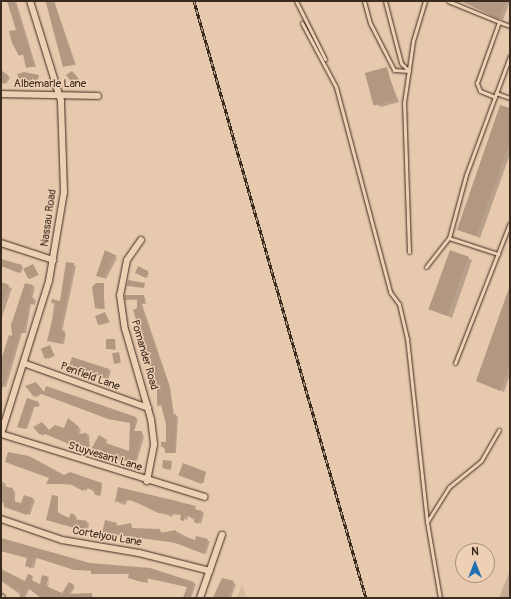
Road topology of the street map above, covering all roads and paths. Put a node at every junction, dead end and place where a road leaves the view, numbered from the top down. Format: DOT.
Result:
graph roads {
  1 [pos="30,1"];
  2 [pos="296,1"];
  3 [pos="364,1"];
  4 [pos="385,1"];
  5 [pos="425,1"];
  6 [pos="448,1"];
  7 [pos="499,22"];
  8 [pos="302,23"];
  9 [pos="510,26"];
  10 [pos="510,56"];
  11 [pos="325,59"];
  12 [pos="409,70"];
  13 [pos="58,92"];
  14 [pos="1,94"];
  15 [pos="496,95"];
  16 [pos="98,96"];
  17 [pos="510,98"];
  18 [pos="510,223"];
  19 [pos="449,238"];
  20 [pos="141,240"];
  21 [pos="1,243"];
  22 [pos="409,252"];
  23 [pos="498,254"];
  24 [pos="53,260"];
  25 [pos="426,267"];
  26 [pos="455,363"];
  27 [pos="26,364"];
  28 [pos="148,408"];
  29 [pos="499,430"];
  30 [pos="1,434"];
  31 [pos="147,481"];
  32 [pos="204,497"];
  33 [pos="1,519"];
  34 [pos="427,522"];
  35 [pos="222,535"];
  36 [pos="210,571"];
  37 [pos="200,598"];
  38 [pos="440,598"];
  1 -- 13 [label="street, Nassau Road"];
  2 -- 11 [label="lane"];
  3 -- 12 [label="lane"];
  4 -- 12 [label="lane"];
  5 -- 12 [label="lane"];
  6 -- 7 [label="lane"];
  7 -- 9 [label="lane"];
  7 -- 15 [label="lane"];
  8 -- 34 [label="lane"];
  10 -- 15 [label="lane"];
  12 -- 22 [label="lane"];
  13 -- 14 [label="street, Albemarle Lane"];
  13 -- 16 [label="street, Albemarle Lane"];
  13 -- 24 [label="street, Nassau Road"];
  15 -- 17 [label="lane"];
  15 -- 19 [label="lane"];
  18 -- 23 [label="lane"];
  19 -- 23 [label="lane"];
  19 -- 25 [label="lane"];
  20 -- 28 [label="street, Pomander Road"];
  21 -- 24 [label="street"];
  23 -- 26 [label="lane"];
  24 -- 27 [label="street, Nassau Road"];
  27 -- 28 [label="street, Penfield Lane"];
  27 -- 30 [label="street, Nassau Road"];
  28 -- 31 [label="street, Pomander Road"];
  29 -- 34 [label="lane"];
  30 -- 31 [label="street, Stuyvesant Lane"];
  31 -- 32 [label="street, Stuyvesant Lane"];
  33 -- 36 [label="street, Cortelyou Lane"];
  34 -- 38 [label="lane"];
  35 -- 36 [label="street"];
  36 -- 37 [label="street"];
}
